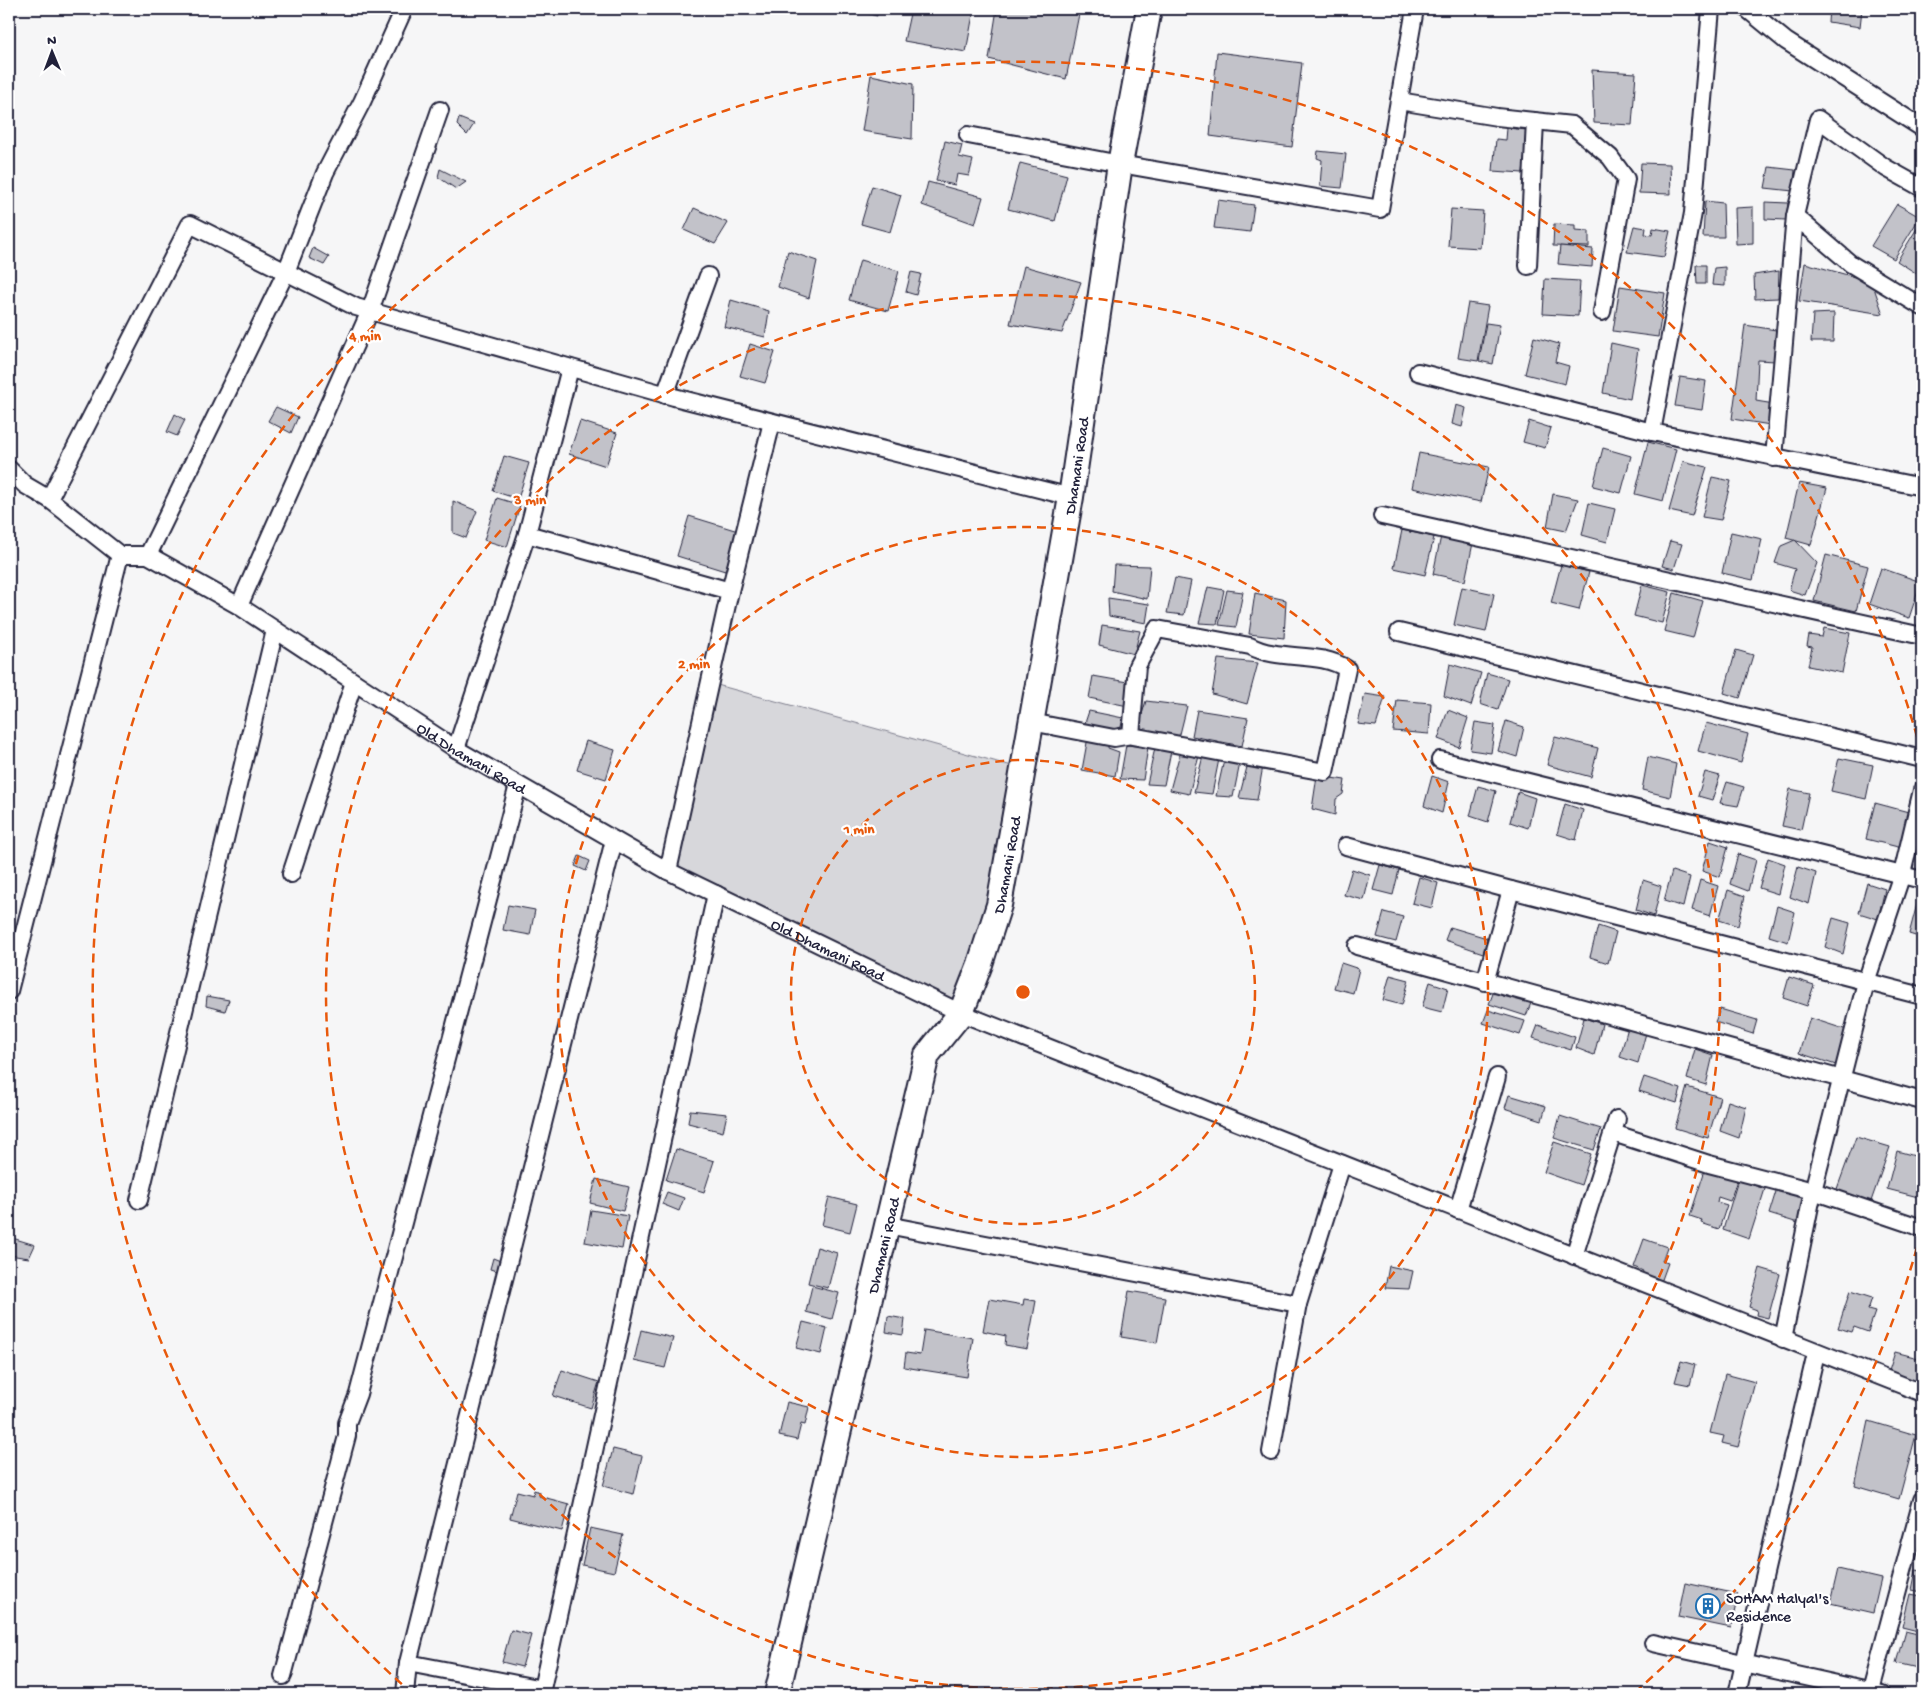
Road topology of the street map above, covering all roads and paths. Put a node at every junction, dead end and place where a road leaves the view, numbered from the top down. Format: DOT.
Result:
graph roads {
  1 [pos="404,9"];
  2 [pos="1148,9"];
  3 [pos="1415,9"];
  4 [pos="1711,9"];
  5 [pos="1746,9"];
  6 [pos="1398,101"];
  7 [pos="440,110"];
  8 [pos="1535,121"];
  9 [pos="1922,128"];
  10 [pos="968,135"];
  11 [pos="1120,164"];
  12 [pos="1922,188"];
  13 [pos="1795,216"];
  14 [pos="1528,266"];
  15 [pos="286,272"];
  16 [pos="708,276"];
  17 [pos="1922,307"];
  18 [pos="370,311"];
  19 [pos="1602,312"];
  20 [pos="570,368"];
  21 [pos="1418,372"];
  22 [pos="665,394"];
  23 [pos="772,422"];
  24 [pos="1652,432"];
  25 [pos="1774,458"];
  26 [pos="9,469"];
  27 [pos="1922,488"];
  28 [pos="1071,497"];
  29 [pos="49,499"];
  30 [pos="1382,516"];
  31 [pos="527,534"];
  32 [pos="120,554"];
  33 [pos="148,555"];
  34 [pos="730,591"];
  35 [pos="239,606"];
  36 [pos="275,630"];
  37 [pos="1399,632"];
  38 [pos="1922,636"];
  39 [pos="354,682"];
  40 [pos="1031,722"];
  41 [pos="1132,736"];
  42 [pos="456,749"];
  43 [pos="1922,759"];
  44 [pos="1440,760"];
  45 [pos="518,784"];
  46 [pos="1922,790"];
  47 [pos="614,840"];
  48 [pos="1346,846"];
  49 [pos="668,871"];
  50 [pos="291,874"];
  51 [pos="1902,874"];
  52 [pos="1922,880"];
  53 [pos="1511,890"];
  54 [pos="716,894"];
  55 [pos="1357,946"];
  56 [pos="1485,982"];
  57 [pos="1866,982"];
  58 [pos="9,991"];
  59 [pos="1922,996"];
  60 [pos="960,1012"];
  61 [pos="1497,1077"];
  62 [pos="1842,1080"];
  63 [pos="1922,1101"];
  64 [pos="1342,1164"];
  65 [pos="1813,1191"];
  66 [pos="139,1200"];
  67 [pos="1458,1210"];
  68 [pos="887,1225"];
  69 [pos="1922,1228"];
  70 [pos="1574,1256"];
  71 [pos="1298,1304"];
  72 [pos="1783,1339"];
  73 [pos="1816,1352"];
  74 [pos="1922,1393"];
  75 [pos="1271,1452"];
  76 [pos="1922,1500"];
  77 [pos="1653,1644"];
  78 [pos="408,1663"];
  79 [pos="1744,1664"];
  80 [pos="283,1676"];
  81 [pos="1874,1693"];
  82 [pos="405,1694"];
  83 [pos="777,1694"];
  84 [pos="1737,1694"];
  1 -- 15 [label="street"];
  2 -- 11 [label="main road, Dhamani Road"];
  3 -- 6 [label="street"];
  4 -- 24 [label="street"];
  5 -- 9 [label="street"];
  6 -- 8 [label="street"];
  6 -- 11 [label="street"];
  7 -- 18 [label="street"];
  8 -- 14 [label="street"];
  8 -- 19 [label="street"];
  10 -- 11 [label="street"];
  11 -- 28 [label="main road, Dhamani Road"];
  12 -- 13 [label="street"];
  13 -- 17 [label="street"];
  13 -- 25 [label="street"];
  15 -- 18 [label="street"];
  15 -- 29 [label="street"];
  15 -- 33 [label="street"];
  16 -- 22 [label="street"];
  18 -- 20 [label="street"];
  18 -- 35 [label="street"];
  20 -- 22 [label="street"];
  20 -- 31 [label="street"];
  21 -- 24 [label="street"];
  22 -- 23 [label="street"];
  23 -- 28 [label="street"];
  23 -- 34 [label="street"];
  24 -- 25 [label="street"];
  25 -- 27 [label="street"];
  26 -- 29 [label="street"];
  28 -- 40 [label="main road, Dhamani Road"];
  29 -- 32 [label="street"];
  30 -- 38 [label="street"];
  31 -- 34 [label="street"];
  31 -- 42 [label="street"];
  32 -- 33 [label="street, Old Dhamani Road"];
  32 -- 58 [label="street"];
  33 -- 35 [label="street, Old Dhamani Road"];
  34 -- 49 [label="street"];
  35 -- 36 [label="street, Old Dhamani Road"];
  36 -- 39 [label="street, Old Dhamani Road"];
  36 -- 66 [label="street"];
  37 -- 43 [label="street"];
  39 -- 42 [label="street, Old Dhamani Road"];
  39 -- 50 [label="street"];
  40 -- 41 [label="street"];
  40 -- 60 [label="main road, Dhamani Road"];
  42 -- 45 [label="street, Old Dhamani Road"];
  44 -- 51 [label="street"];
  45 -- 47 [label="street, Old Dhamani Road"];
  45 -- 80 [label="street"];
  46 -- 51 [label="street"];
  47 -- 49 [label="street, Old Dhamani Road"];
  47 -- 78 [label="street"];
  48 -- 53 [label="street"];
  49 -- 54 [label="street, Old Dhamani Road"];
  51 -- 52 [label="street"];
  51 -- 57 [label="street"];
  53 -- 56 [label="street"];
  53 -- 57 [label="street"];
  54 -- 60 [label="street, Old Dhamani Road"];
  54 -- 78 [label="street"];
  55 -- 56 [label="street"];
  56 -- 62 [label="street"];
  57 -- 59 [label="street"];
  57 -- 62 [label="street"];
  60 -- 64 [label="street, Old Dhamani Road"];
  60 -- 68 [label="main road, Dhamani Road"];
  61 -- 67 [label="street"];
  62 -- 63 [label="street"];
  62 -- 65 [label="street"];
  64 -- 67 [label="street, Old Dhamani Road"];
  64 -- 71 [label="street"];
  65 -- 69 [label="street"];
  65 -- 70 [label="street"];
  65 -- 72 [label="street"];
  67 -- 70 [label="street, Old Dhamani Road"];
  68 -- 71 [label="street"];
  68 -- 83 [label="main road, Dhamani Road"];
  70 -- 72 [label="street, Old Dhamani Road"];
  71 -- 75 [label="street"];
  72 -- 73 [label="street, Old Dhamani Road"];
  73 -- 74 [label="street, Old Dhamani Road"];
  73 -- 79 [label="street"];
  76 -- 81 [label="street"];
  77 -- 79 [label="street"];
  78 -- 82 [label="street"];
  79 -- 81 [label="street"];
  79 -- 84 [label="street"];
}
